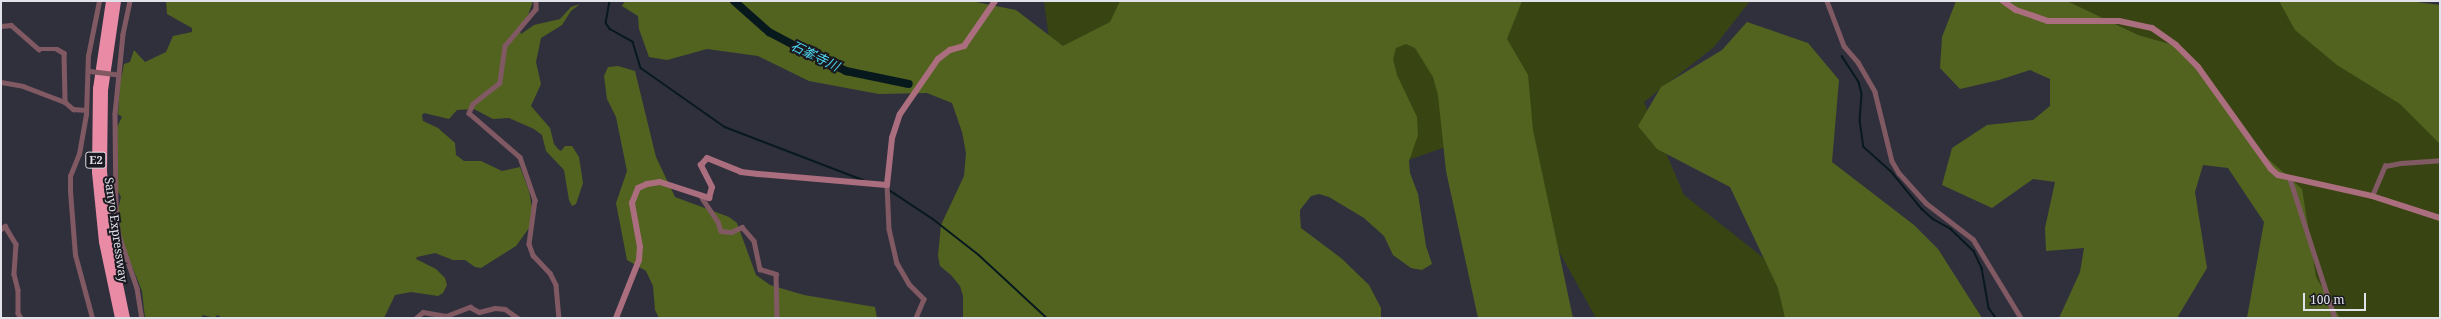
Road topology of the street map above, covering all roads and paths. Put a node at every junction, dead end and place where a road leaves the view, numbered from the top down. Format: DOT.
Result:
graph roads {
  1 [pos="99,1"];
  2 [pos="110,1"];
  3 [pos="117,1"];
  4 [pos="130,1"];
  5 [pos="536,1"];
  6 [pos="1827,1"];
  7 [pos="2003,1"];
  8 [pos="993,2"];
  9 [pos="1,26"];
  10 [pos="88,71"];
  11 [pos="117,74"];
  12 [pos="1,82"];
  13 [pos="65,102"];
  14 [pos="86,110"];
  15 [pos="2440,160"];
  16 [pos="2290,179"];
  17 [pos="887,185"];
  18 [pos="2372,196"];
  19 [pos="702,198"];
  20 [pos="2440,218"];
  21 [pos="1,229"];
  22 [pos="21,318"];
  23 [pos="92,318"];
  24 [pos="119,318"];
  25 [pos="126,318"];
  26 [pos="142,318"];
  27 [pos="416,318"];
  28 [pos="518,318"];
  29 [pos="559,318"];
  30 [pos="616,318"];
  31 [pos="777,318"];
  32 [pos="916,318"];
  33 [pos="2020,318"];
  34 [pos="2335,318"];
  1 -- 10 [label="street"];
  2 -- 24 [label="highway, Sanyo Expressway / E2"];
  3 -- 25 [label="highway, Sanyo Expressway / E2"];
  4 -- 11 [label="street"];
  5 -- 29 [label="street"];
  6 -- 33 [label="street"];
  7 -- 16 [label="street"];
  8 -- 17 [label="street"];
  9 -- 13 [label="street"];
  10 -- 11 [label="street, bridge"];
  10 -- 14 [label="street"];
  11 -- 26 [label="street"];
  12 -- 13 [label="street"];
  13 -- 14 [label="street"];
  14 -- 23 [label="street"];
  15 -- 18 [label="street"];
  16 -- 18 [label="street"];
  16 -- 34 [label="street"];
  17 -- 19 [label="street"];
  17 -- 32 [label="street"];
  18 -- 20 [label="street"];
  19 -- 30 [label="street"];
  19 -- 31 [label="street"];
  21 -- 22 [label="street"];
  27 -- 28 [label="street"];
}
